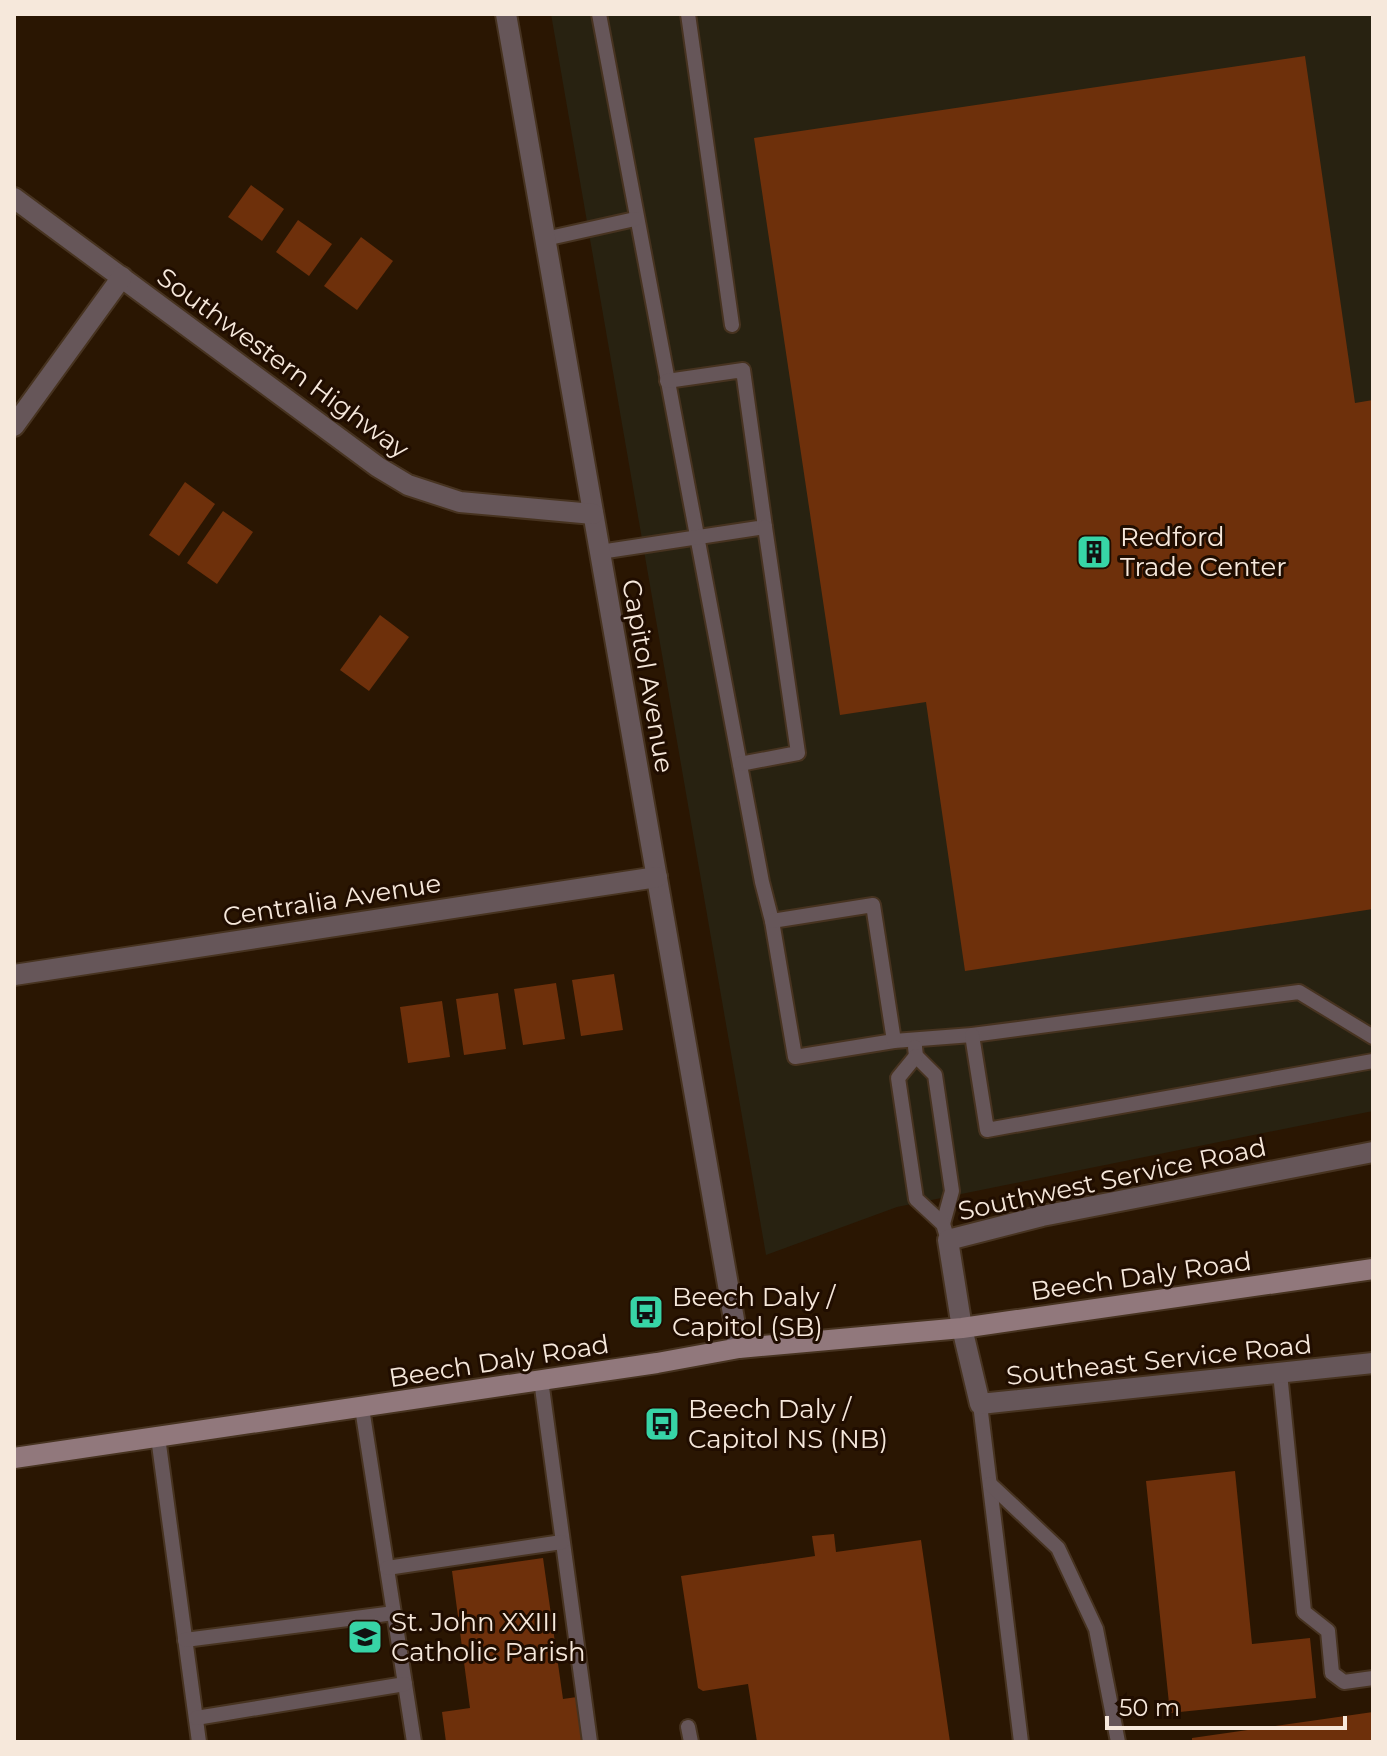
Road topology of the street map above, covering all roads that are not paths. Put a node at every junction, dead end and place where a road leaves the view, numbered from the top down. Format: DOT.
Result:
graph roads {
  1 [pos="506,14"];
  2 [pos="599,14"];
  3 [pos="688,14"];
  4 [pos="14,198"];
  5 [pos="635,219"];
  6 [pos="545,239"];
  7 [pos="122,277"];
  8 [pos="732,325"];
  9 [pos="667,381"];
  10 [pos="14,426"];
  11 [pos="593,514"];
  12 [pos="765,527"];
  13 [pos="696,536"];
  14 [pos="600,552"];
  15 [pos="740,764"];
  16 [pos="657,877"];
  17 [pos="772,921"];
  18 [pos="14,975"];
  19 [pos="972,1035"];
  20 [pos="1373,1037"];
  21 [pos="914,1040"];
  22 [pos="894,1041"];
  23 [pos="916,1056"];
  24 [pos="1373,1061"];
  25 [pos="1373,1152"];
  26 [pos="946,1232"];
  27 [pos="1373,1269"];
  28 [pos="962,1328"];
  29 [pos="739,1348"];
  30 [pos="1373,1363"];
  31 [pos="1280,1373"];
  32 [pos="541,1380"];
  33 [pos="980,1404"];
  34 [pos="362,1408"];
  35 [pos="158,1437"];
  36 [pos="14,1458"];
  37 [pos="990,1484"];
  38 [pos="562,1542"];
  39 [pos="387,1568"];
  40 [pos="394,1613"];
  41 [pos="185,1640"];
  42 [pos="1373,1678"];
  43 [pos="405,1684"];
  44 [pos="196,1718"];
  45 [pos="199,1742"];
  46 [pos="414,1742"];
  47 [pos="590,1742"];
  48 [pos="1021,1742"];
  49 [pos="1118,1742"];
  1 -- 6 [label="street, Capitol Avenue"];
  2 -- 5 [label="lane"];
  3 -- 8 [label="lane"];
  4 -- 7 [label="street, Southwestern Highway"];
  5 -- 6 [label="lane"];
  5 -- 9 [label="lane"];
  6 -- 11 [label="street, Capitol Avenue"];
  7 -- 10 [label="street"];
  7 -- 11 [label="street, Southwestern Highway"];
  9 -- 12 [label="lane"];
  9 -- 13 [label="lane"];
  11 -- 14 [label="street, Capitol Avenue"];
  12 -- 13 [label="lane"];
  12 -- 15 [label="lane"];
  13 -- 14 [label="lane"];
  13 -- 15 [label="lane"];
  14 -- 16 [label="street, Capitol Avenue"];
  15 -- 17 [label="lane"];
  16 -- 18 [label="street, Centralia Avenue"];
  16 -- 29 [label="street, Capitol Avenue"];
  17 -- 22 [label="lane"];
  17 -- 22 [label="lane"];
  19 -- 20 [label="lane"];
  19 -- 21 [label="lane"];
  19 -- 24 [label="lane"];
  21 -- 22 [label="lane"];
  21 -- 23 [label="lane"];
  23 -- 26 [label="lane"];
  23 -- 26 [label="lane"];
  25 -- 26 [label="street, Southwest Service Road"];
  26 -- 28 [label="street, Southwest Service Road"];
  27 -- 28 [label="main road, Beech Daly Road"];
  28 -- 29 [label="main road, Beech Daly Road"];
  28 -- 33 [label="street, Southeast Service Road"];
  29 -- 32 [label="main road, Beech Daly Road"];
  30 -- 31 [label="street, Southeast Service Road"];
  31 -- 33 [label="street, Southeast Service Road"];
  31 -- 42 [label="lane"];
  32 -- 34 [label="main road, Beech Daly Road"];
  32 -- 38 [label="lane"];
  33 -- 37 [label="lane"];
  34 -- 35 [label="main road, Beech Daly Road"];
  34 -- 39 [label="lane"];
  35 -- 36 [label="main road, Beech Daly Road"];
  35 -- 41 [label="lane"];
  37 -- 48 [label="lane"];
  37 -- 49 [label="lane"];
  38 -- 39 [label="lane"];
  38 -- 47 [label="lane"];
  39 -- 40 [label="lane"];
  40 -- 41 [label="lane"];
  40 -- 43 [label="lane"];
  41 -- 44 [label="lane"];
  43 -- 44 [label="lane"];
  43 -- 46 [label="lane"];
  44 -- 45 [label="lane"];
}
